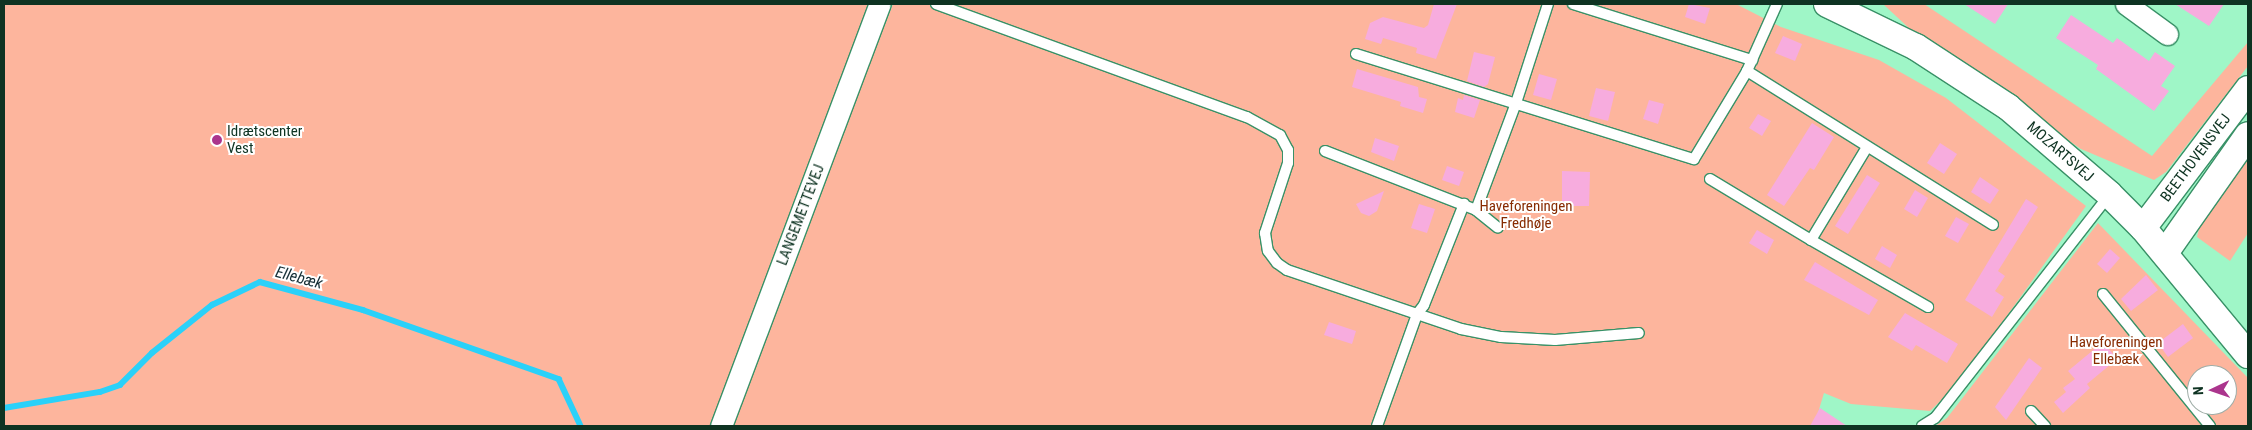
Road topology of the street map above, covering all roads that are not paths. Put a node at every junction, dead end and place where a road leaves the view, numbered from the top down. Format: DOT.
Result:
graph roads {
  1 [pos="880,4"];
  2 [pos="936,4"];
  3 [pos="1548,4"];
  4 [pos="1573,4"];
  5 [pos="1777,4"];
  6 [pos="1827,4"];
  7 [pos="2126,4"];
  8 [pos="2167,34"];
  9 [pos="1356,54"];
  10 [pos="1752,60"];
  11 [pos="1746,71"];
  12 [pos="2248,88"];
  13 [pos="1516,103"];
  14 [pos="2248,135"];
  15 [pos="1867,147"];
  16 [pos="1325,151"];
  17 [pos="1710,179"];
  18 [pos="2110,194"];
  19 [pos="1464,204"];
  20 [pos="1476,210"];
  21 [pos="1993,225"];
  22 [pos="1498,228"];
  23 [pos="2143,228"];
  24 [pos="1811,240"];
  25 [pos="2165,253"];
  26 [pos="2103,294"];
  27 [pos="1928,307"];
  28 [pos="1417,314"];
  29 [pos="1639,333"];
  30 [pos="2248,356"];
  31 [pos="2031,411"];
  32 [pos="2208,425"];
  33 [pos="721,426"];
  34 [pos="1377,426"];
  35 [pos="1922,426"];
  36 [pos="2045,426"];
  1 -- 33 [label="street, LANGEMETTEVEJ"];
  2 -- 28 [label="lane"];
  3 -- 13 [label="lane"];
  4 -- 10 [label="lane"];
  5 -- 10 [label="lane"];
  6 -- 18 [label="street, MOZARTSVEJ"];
  7 -- 8 [label="street"];
  9 -- 13 [label="lane"];
  10 -- 11 [label="lane"];
  11 -- 13 [label="lane"];
  11 -- 15 [label="lane"];
  12 -- 23 [label="street, BEETHOVENSVEJ"];
  13 -- 20 [label="lane"];
  14 -- 25 [label="street, BEETHOVENSVEJ"];
  15 -- 21 [label="lane"];
  15 -- 24 [label="lane"];
  16 -- 19 [label="lane"];
  17 -- 24 [label="lane"];
  18 -- 23 [label="street, MOZARTSVEJ"];
  18 -- 35 [label="lane"];
  19 -- 20 [label="lane"];
  19 -- 28 [label="lane"];
  20 -- 22 [label="lane"];
  23 -- 25 [label="street, MOZARTSVEJ"];
  24 -- 27 [label="lane"];
  25 -- 30 [label="street, MOZARTSVEJ"];
  26 -- 32 [label="lane"];
  28 -- 29 [label="lane"];
  28 -- 34 [label="lane"];
  31 -- 36 [label="lane"];
}
